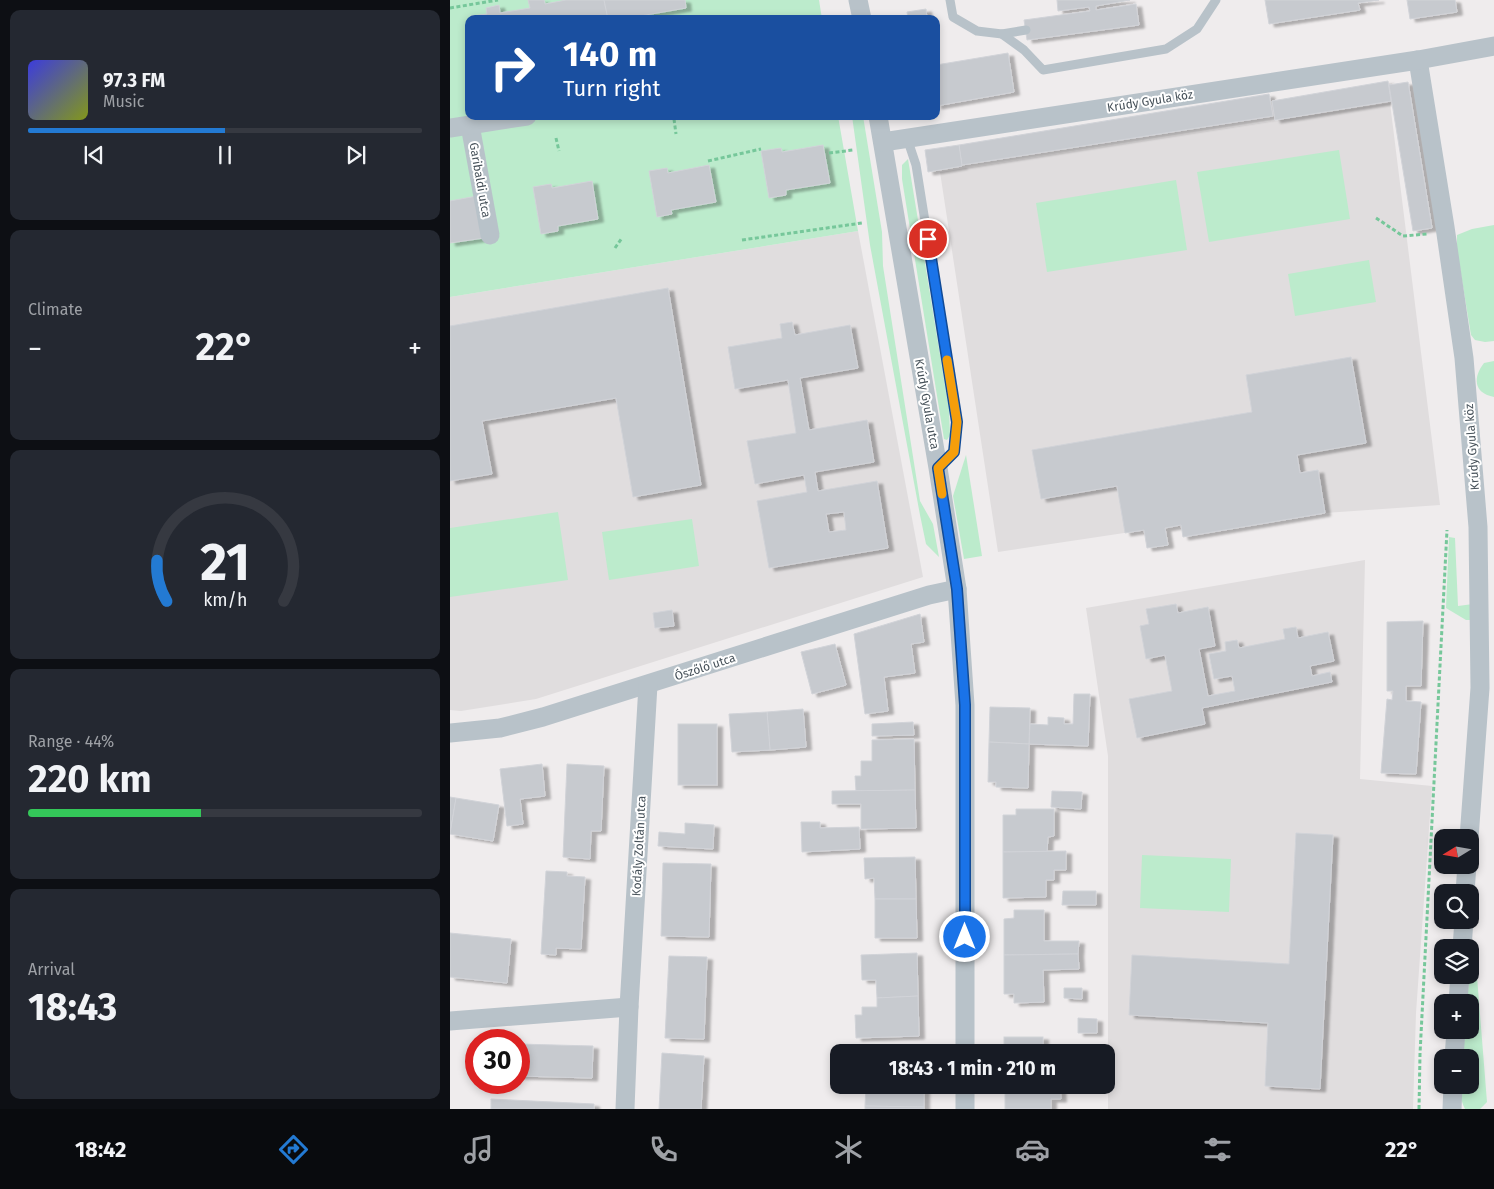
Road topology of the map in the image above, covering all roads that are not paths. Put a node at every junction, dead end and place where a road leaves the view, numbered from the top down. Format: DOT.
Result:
graph roads {
  1 [pos="858,0"];
  2 [pos="950,0"];
  3 [pos="1216,0"];
  4 [pos="861,15"];
  5 [pos="1026,30"];
  6 [pos="1002,34"];
  7 [pos="1494,46"];
  8 [pos="1418,60"];
  9 [pos="502,120"];
  10 [pos="879,120"];
  11 [pos="470,125"];
  12 [pos="450,128"];
  13 [pos="907,138"];
  14 [pos="883,142"];
  15 [pos="490,235"];
  16 [pos="938,468"];
  17 [pos="957,589"];
  18 [pos="648,685"];
  19 [pos="450,733"];
  20 [pos="1470,829"];
  21 [pos="629,1007"];
  22 [pos="450,1020"];
  23 [pos="965,1044"];
  24 [pos="965,1094"];
  25 [pos="1453,1094"];
  26 [pos="625,1109"];
  27 [pos="965,1109"];
  28 [pos="1452,1109"];
  1 -- 4 [label="street"];
  2 -- 6 [label="lane"];
  3 -- 6 [label="lane"];
  5 -- 6 [label="lane"];
  7 -- 8 [label="street, Krúdy Gyula köz"];
  8 -- 13 [label="street, Krúdy Gyula köz"];
  8 -- 20 [label="street, Krúdy Gyula köz"];
  9 -- 11 [label="street"];
  10 -- 14 [label="street, Krúdy Gyula utca"];
  11 -- 12 [label="street"];
  11 -- 15 [label="street, Garibaldi utca"];
  13 -- 14 [label="street, Krúdy Gyula köz"];
  13 -- 16 [label="lane"];
  14 -- 16 [label="street, Krúdy Gyula utca"];
  16 -- 17 [label="street, Krúdy Gyula utca"];
  17 -- 18 [label="street, Ószőlő utca"];
  17 -- 23 [label="street, Krúdy Gyula utca"];
  18 -- 19 [label="street, Ószőlő utca"];
  18 -- 21 [label="street, Kodály Zoltán utca"];
  21 -- 22 [label="street"];
  21 -- 26 [label="street, Kodály Zoltán utca"];
  24 -- 27 [label="street"];
  25 -- 28 [label="street"];
}
